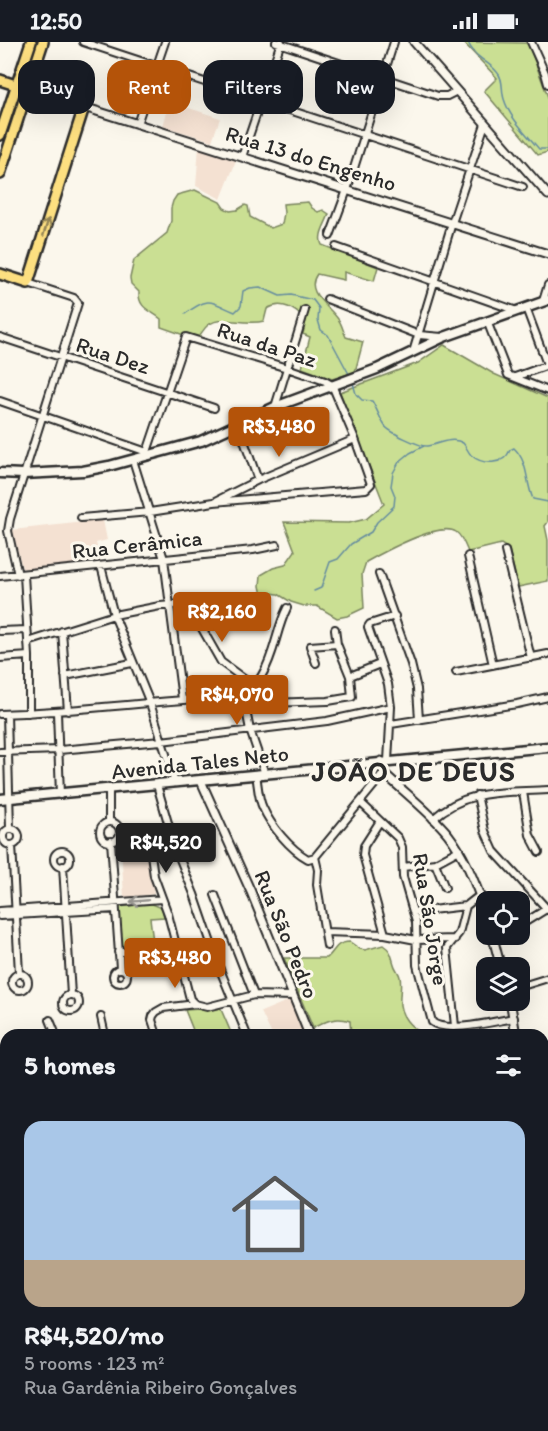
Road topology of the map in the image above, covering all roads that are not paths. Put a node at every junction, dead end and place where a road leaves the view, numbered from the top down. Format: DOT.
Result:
graph roads {
  1 [pos="31,42"];
  2 [pos="43,42"];
  3 [pos="83,42"];
  4 [pos="165,42"];
  5 [pos="279,42"];
  6 [pos="394,42"];
  7 [pos="414,42"];
  8 [pos="531,42"];
  9 [pos="37,60"];
  10 [pos="138,60"];
  11 [pos="158,60"];
  12 [pos="274,60"];
  13 [pos="333,60"];
  14 [pos="389,60"];
  15 [pos="547,72"];
  16 [pos="0,80"];
  17 [pos="395,81"];
  18 [pos="548,84"];
  19 [pos="16,86"];
  20 [pos="457,91"];
  21 [pos="95,111"];
  22 [pos="19,114"];
  23 [pos="82,114"];
  24 [pos="140,114"];
  25 [pos="257,114"];
  26 [pos="301,114"];
  27 [pos="372,114"];
  28 [pos="137,124"];
  29 [pos="485,124"];
  30 [pos="0,135"];
  31 [pos="365,135"];
  32 [pos="242,157"];
  33 [pos="469,171"];
  34 [pos="0,174"];
  35 [pos="524,187"];
  36 [pos="347,190"];
  37 [pos="548,195"];
  38 [pos="452,223"];
  39 [pos="330,236"];
  40 [pos="336,247"];
  41 [pos="548,254"];
  42 [pos="0,274"];
  43 [pos="28,282"];
  44 [pos="434,282"];
  45 [pos="548,285"];
  46 [pos="327,299"];
  47 [pos="546,300"];
  48 [pos="522,309"];
  49 [pos="304,310"];
  50 [pos="487,321"];
  51 [pos="419,335"];
  52 [pos="0,337"];
  53 [pos="444,337"];
  54 [pos="413,353"];
  55 [pos="61,357"];
  56 [pos="548,366"];
  57 [pos="287,368"];
  58 [pos="514,377"];
  59 [pos="332,385"];
  60 [pos="548,391"];
  61 [pos="166,392"];
  62 [pos="0,401"];
  63 [pos="275,407"];
  64 [pos="214,408"];
  65 [pos="42,415"];
  66 [pos="238,424"];
  67 [pos="355,440"];
  68 [pos="147,454"];
  69 [pos="133,460"];
  70 [pos="0,473"];
  71 [pos="23,474"];
  72 [pos="258,480"];
  73 [pos="214,502"];
  74 [pos="150,512"];
  75 [pos="81,518"];
  76 [pos="0,531"];
  77 [pos="9,531"];
  78 [pos="277,545"];
  79 [pos="505,550"];
  80 [pos="468,556"];
  81 [pos="164,559"];
  82 [pos="101,566"];
  83 [pos="379,574"];
  84 [pos="21,575"];
  85 [pos="0,576"];
  86 [pos="222,601"];
  87 [pos="188,604"];
  88 [pos="170,605"];
  89 [pos="287,608"];
  90 [pos="114,615"];
  91 [pos="395,616"];
  92 [pos="335,629"];
  93 [pos="27,630"];
  94 [pos="0,631"];
  95 [pos="62,631"];
  96 [pos="28,642"];
  97 [pos="337,644"];
  98 [pos="548,654"];
  99 [pos="29,656"];
  100 [pos="0,658"];
  101 [pos="531,658"];
  102 [pos="132,663"];
  103 [pos="316,663"];
  104 [pos="380,664"];
  105 [pos="493,665"];
  106 [pos="456,672"];
  107 [pos="65,676"];
  108 [pos="350,676"];
  109 [pos="252,685"];
  110 [pos="243,696"];
  111 [pos="548,697"];
  112 [pos="182,699"];
  113 [pos="150,703"];
  114 [pos="243,704"];
  115 [pos="391,707"];
  116 [pos="68,711"];
  117 [pos="57,712"];
  118 [pos="29,713"];
  119 [pos="3,714"];
  120 [pos="419,720"];
  121 [pos="391,724"];
  122 [pos="250,730"];
  123 [pos="161,741"];
  124 [pos="548,747"];
  125 [pos="58,750"];
  126 [pos="8,751"];
  127 [pos="0,752"];
  128 [pos="384,761"];
  129 [pos="384,773"];
  130 [pos="260,774"];
  131 [pos="201,780"];
  132 [pos="175,783"];
  133 [pos="157,785"];
  134 [pos="109,790"];
  135 [pos="548,790"];
  136 [pos="523,792"];
  137 [pos="60,795"];
  138 [pos="477,795"];
  139 [pos="4,799"];
  140 [pos="360,802"];
  141 [pos="433,819"];
  142 [pos="380,821"];
  143 [pos="109,822"];
  144 [pos="10,829"];
  145 [pos="111,842"];
  146 [pos="12,845"];
  147 [pos="459,850"];
  148 [pos="539,852"];
  149 [pos="151,854"];
  150 [pos="315,857"];
  151 [pos="435,863"];
  152 [pos="63,866"];
  153 [pos="403,867"];
  154 [pos="445,888"];
  155 [pos="478,891"];
  156 [pos="215,895"];
  157 [pos="476,898"];
  158 [pos="162,900"];
  159 [pos="115,906"];
  160 [pos="466,906"];
  161 [pos="548,909"];
  162 [pos="65,910"];
  163 [pos="0,911"];
  164 [pos="16,912"];
  165 [pos="414,912"];
  166 [pos="0,916"];
  167 [pos="530,920"];
  168 [pos="325,932"];
  169 [pos="385,934"];
  170 [pos="455,939"];
  171 [pos="416,940"];
  172 [pos="327,946"];
  173 [pos="176,949"];
  174 [pos="118,952"];
  175 [pos="164,952"];
  176 [pos="179,960"];
  177 [pos="120,968"];
  178 [pos="19,973"];
  179 [pos="548,978"];
  180 [pos="530,984"];
  181 [pos="71,995"];
  182 [pos="254,995"];
  183 [pos="293,996"];
  184 [pos="233,999"];
  185 [pos="195,1004"];
  186 [pos="513,1011"];
  187 [pos="101,1017"];
  188 [pos="514,1017"];
  189 [pos="50,1020"];
  190 [pos="455,1026"];
  191 [pos="54,1029"];
  192 [pos="104,1029"];
  193 [pos="155,1029"];
  194 [pos="245,1029"];
  195 [pos="307,1029"];
  196 [pos="515,1029"];
  1 -- 19 [label="main road"];
  2 -- 9 [label="main road"];
  3 -- 10 [label="street"];
  4 -- 11 [label="street"];
  5 -- 12 [label="street"];
  5 -- 13 [label="street"];
  6 -- 14 [label="street"];
  7 -- 20 [label="street"];
  8 -- 15 [label="street"];
  15 -- 18 [label="street"];
  16 -- 19 [label="main road, Rua 13 do Engenho"];
  17 -- 20 [label="street"];
  19 -- 30 [label="main road"];
  20 -- 29 [label="street"];
  21 -- 28 [label="street, Rua 13 do Engenho"];
  22 -- 34 [label="main road"];
  43 -- 23 [label="main road, one-way"];
  24 -- 28 [label="street"];
  25 -- 32 [label="street"];
  26 -- 31 [label="street"];
  27 -- 31 [label="street"];
  28 -- 32 [label="street, Rua 13 do Engenho"];
  29 -- 33 [label="street"];
  29 -- 37 [label="street"];
  31 -- 33 [label="street"];
  31 -- 36 [label="street"];
  32 -- 36 [label="street, Rua 13 do Engenho"];
  33 -- 35 [label="street"];
  33 -- 38 [label="street"];
  36 -- 38 [label="street, Rua 13 do Engenho"];
  36 -- 39 [label="street"];
  38 -- 41 [label="street, Rua 13 do Engenho"];
  38 -- 44 [label="street"];
  40 -- 44 [label="street"];
  42 -- 43 [label="main road"];
  43 -- 55 [label="street"];
  44 -- 48 [label="street"];
  44 -- 51 [label="street"];
  45 -- 47 [label="street"];
  46 -- 51 [label="street"];
  47 -- 48 [label="main road"];
  48 -- 50 [label="main road"];
  48 -- 56 [label="street"];
  49 -- 57 [label="street"];
  50 -- 53 [label="main road"];
  50 -- 58 [label="street"];
  51 -- 53 [label="street"];
  51 -- 54 [label="street"];
  52 -- 55 [label="street, Rua Dez"];
  53 -- 54 [label="main road"];
  54 -- 59 [label="main road"];
  55 -- 61 [label="street, Rua Dez"];
  55 -- 65 [label="street"];
  56 -- 58 [label="street"];
  57 -- 59 [label="street, Rua da Paz"];
  57 -- 61 [label="street, Rua da Paz"];
  57 -- 63 [label="street"];
  58 -- 60 [label="street"];
  59 -- 63 [label="main road"];
  59 -- 67 [label="street, Rua da Paz"];
  61 -- 64 [label="street, Rua Dez"];
  61 -- 68 [label="street"];
  62 -- 65 [label="street"];
  63 -- 66 [label="main road"];
  65 -- 68 [label="street"];
  65 -- 71 [label="street"];
  66 -- 68 [label="main road"];
  66 -- 72 [label="street"];
  67 -- 72 [label="street"];
  67 -- 73 [label="street, Rua da Paz"];
  68 -- 69 [label="main road"];
  69 -- 71 [label="main road"];
  69 -- 74 [label="street"];
  70 -- 71 [label="main road"];
  71 -- 77 [label="street"];
  72 -- 73 [label="street"];
  73 -- 74 [label="street, Rua da Paz"];
  74 -- 75 [label="street, Rua da Paz"];
  74 -- 81 [label="street"];
  76 -- 77 [label="street"];
  77 -- 84 [label="street"];
  78 -- 81 [label="street, Rua Cerâmica"];
  79 -- 101 [label="street"];
  80 -- 105 [label="street"];
  81 -- 82 [label="street, Rua Cerâmica"];
  81 -- 88 [label="street"];
  82 -- 84 [label="street, Rua Cerâmica"];
  82 -- 90 [label="street"];
  83 -- 91 [label="street"];
  84 -- 85 [label="street, Rua Cerâmica"];
  84 -- 93 [label="street"];
  86 -- 87 [label="street"];
  87 -- 88 [label="street"];
  87 -- 109 [label="street"];
  88 -- 90 [label="street"];
  88 -- 112 [label="street"];
  89 -- 109 [label="street"];
  90 -- 95 [label="street"];
  90 -- 102 [label="street"];
  91 -- 104 [label="street"];
  91 -- 120 [label="street"];
  92 -- 97 [label="street"];
  93 -- 94 [label="street"];
  93 -- 96 [label="street"];
  95 -- 96 [label="street"];
  95 -- 107 [label="street"];
  96 -- 99 [label="street"];
  97 -- 103 [label="street"];
  97 -- 108 [label="street"];
  98 -- 101 [label="street"];
  99 -- 100 [label="street"];
  99 -- 118 [label="street"];
  101 -- 105 [label="street"];
  102 -- 107 [label="street"];
  102 -- 113 [label="street"];
  104 -- 108 [label="street"];
  104 -- 115 [label="street"];
  105 -- 106 [label="street"];
  107 -- 116 [label="street"];
  108 -- 114 [label="street"];
  109 -- 110 [label="street"];
  110 -- 112 [label="street"];
  110 -- 114 [label="street"];
  111 -- 120 [label="street"];
  112 -- 113 [label="street"];
  113 -- 116 [label="street"];
  113 -- 123 [label="street"];
  114 -- 122 [label="street"];
  115 -- 121 [label="street"];
  115 -- 122 [label="street"];
  116 -- 117 [label="street"];
  117 -- 118 [label="street"];
  117 -- 125 [label="street"];
  118 -- 119 [label="street"];
  119 -- 126 [label="street"];
  120 -- 121 [label="street"];
  121 -- 128 [label="street"];
  122 -- 123 [label="street"];
  122 -- 130 [label="street"];
  123 -- 125 [label="street"];
  123 -- 132 [label="street"];
  124 -- 128 [label="main road, Avenida Tales Neto"];
  125 -- 126 [label="street"];
  125 -- 137 [label="street"];
  126 -- 127 [label="street"];
  126 -- 139 [label="street"];
  128 -- 129 [label="street"];
  128 -- 130 [label="main road, Avenida Tales Neto"];
  129 -- 140 [label="street"];
  129 -- 141 [label="street"];
  130 -- 131 [label="main road, Avenida Tales Neto"];
  130 -- 150 [label="street"];
  131 -- 132 [label="main road, Avenida Tales Neto"];
  131 -- 183 [label="street, Rua São Pedro"];
  132 -- 133 [label="main road, Avenida Tales Neto"];
  133 -- 134 [label="main road, Avenida Tales Neto"];
  133 -- 184 [label="street"];
  134 -- 137 [label="main road, Avenida Tales Neto"];
  134 -- 143 [label="street"];
  135 -- 136 [label="street"];
  136 -- 138 [label="street"];
  136 -- 148 [label="street"];
  137 -- 139 [label="main road, Avenida Tales Neto"];
  138 -- 141 [label="street"];
  138 -- 161 [label="street"];
  139 -- 144 [label="street"];
  140 -- 142 [label="street, Rua São Jorge"];
  140 -- 150 [label="street"];
  141 -- 147 [label="street"];
  142 -- 153 [label="street, Rua São Jorge"];
  142 -- 169 [label="street"];
  143 -- 145 [label="street"];
  143 -- 145 [label="street"];
  144 -- 146 [label="street"];
  144 -- 146 [label="street"];
  145 -- 159 [label="street"];
  146 -- 164 [label="street"];
  147 -- 151 [label="street"];
  147 -- 155 [label="street"];
  149 -- 158 [label="street"];
  150 -- 168 [label="street"];
  151 -- 153 [label="street"];
  151 -- 154 [label="street"];
  152 -- 162 [label="street"];
  153 -- 165 [label="street, Rua São Jorge"];
  156 -- 182 [label="street"];
  157 -- 160 [label="street"];
  158 -- 159 [label="street, one-way"];
  158 -- 173 [label="street"];
  159 -- 162 [label="street"];
  159 -- 174 [label="street"];
  160 -- 165 [label="street"];
  160 -- 170 [label="street"];
  161 -- 167 [label="street"];
  162 -- 164 [label="street"];
  162 -- 181 [label="street"];
  163 -- 164 [label="street"];
  164 -- 166 [label="street"];
  164 -- 178 [label="street"];
  165 -- 171 [label="street, Rua São Jorge"];
  168 -- 169 [label="street"];
  168 -- 172 [label="street"];
  169 -- 171 [label="street"];
  170 -- 171 [label="street"];
  170 -- 190 [label="street"];
  171 -- 190 [label="street, Rua São Jorge"];
  173 -- 175 [label="street"];
  173 -- 176 [label="street"];
  174 -- 175 [label="street"];
  174 -- 177 [label="street"];
  175 -- 176 [label="street"];
  176 -- 185 [label="street"];
  179 -- 180 [label="street"];
  182 -- 183 [label="street"];
  182 -- 184 [label="street"];
  183 -- 195 [label="street, Rua São Pedro"];
  184 -- 185 [label="street"];
  184 -- 194 [label="street"];
  185 -- 193 [label="street"];
  186 -- 188 [label="street"];
  187 -- 192 [label="street"];
  188 -- 190 [label="street"];
  188 -- 196 [label="street"];
  189 -- 191 [label="street"];
}
